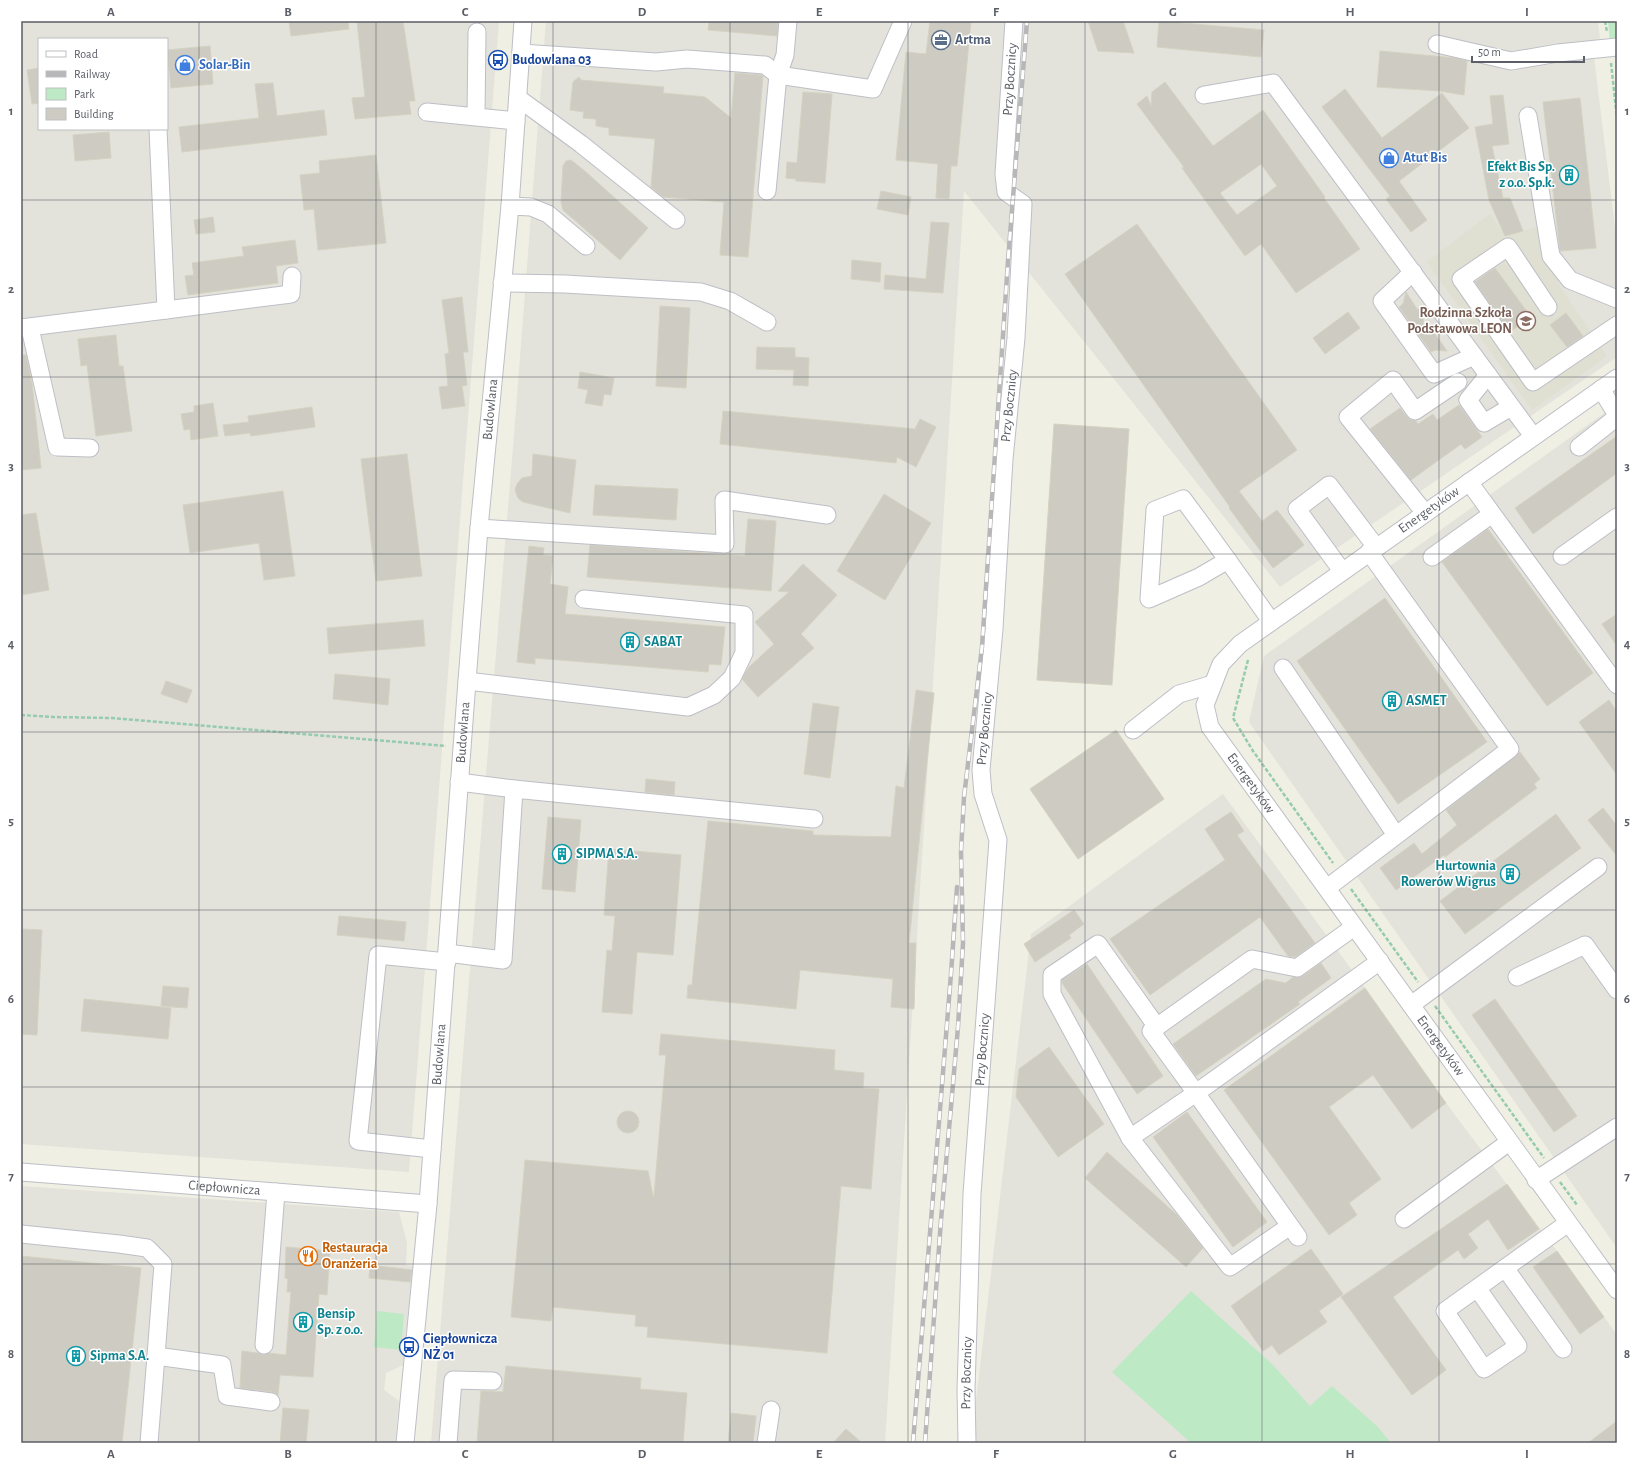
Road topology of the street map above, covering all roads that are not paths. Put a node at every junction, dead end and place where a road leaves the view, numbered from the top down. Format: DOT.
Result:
graph roads {
  1 [pos="523,21"];
  2 [pos="788,21"];
  3 [pos="904,21"];
  4 [pos="1014,21"];
  5 [pos="477,32"];
  6 [pos="1438,44"];
  7 [pos="1613,48"];
  8 [pos="521,53"];
  9 [pos="778,75"];
  10 [pos="1204,95"];
  11 [pos="518,98"];
  12 [pos="427,112"];
  13 [pos="476,116"];
  14 [pos="1528,116"];
  15 [pos="516,121"];
  16 [pos="158,130"];
  17 [pos="767,191"];
  18 [pos="510,206"];
  19 [pos="676,220"];
  20 [pos="586,246"];
  21 [pos="1413,272"];
  22 [pos="292,276"];
  23 [pos="502,283"];
  24 [pos="1617,299"];
  25 [pos="1548,307"];
  26 [pos="166,310"];
  27 [pos="767,322"];
  28 [pos="1617,325"];
  29 [pos="25,328"];
  30 [pos="1474,356"];
  31 [pos="1488,375"];
  32 [pos="1617,378"];
  33 [pos="1458,382"];
  34 [pos="1600,389"];
  35 [pos="1511,407"];
  36 [pos="1617,416"];
  37 [pos="1533,436"];
  38 [pos="1579,447"];
  39 [pos="90,448"];
  40 [pos="1468,482"];
  41 [pos="1425,513"];
  42 [pos="1492,514"];
  43 [pos="827,515"];
  44 [pos="1617,517"];
  45 [pos="479,528"];
  46 [pos="1373,550"];
  47 [pos="1562,556"];
  48 [pos="1432,557"];
  49 [pos="1228,560"];
  50 [pos="1342,572"];
  51 [pos="584,599"];
  52 [pos="1271,621"];
  53 [pos="1283,668"];
  54 [pos="467,681"];
  55 [pos="1213,684"];
  56 [pos="1617,685"];
  57 [pos="1133,730"];
  58 [pos="459,782"];
  59 [pos="514,789"];
  60 [pos="814,819"];
  61 [pos="1396,835"];
  62 [pos="1598,867"];
  63 [pos="1327,888"];
  64 [pos="1354,927"];
  65 [pos="447,958"];
  66 [pos="1380,961"];
  67 [pos="1517,977"];
  68 [pos="1617,990"];
  69 [pos="1411,1005"];
  70 [pos="1157,1027"];
  71 [pos="1196,1093"];
  72 [pos="1617,1128"];
  73 [pos="1130,1138"];
  74 [pos="1509,1142"];
  75 [pos="432,1149"];
  76 [pos="21,1172"];
  77 [pos="1536,1180"];
  78 [pos="276,1192"];
  79 [pos="428,1204"];
  80 [pos="1404,1219"];
  81 [pos="1568,1223"];
  82 [pos="21,1234"];
  83 [pos="1505,1268"];
  84 [pos="1477,1288"];
  85 [pos="1617,1290"];
  86 [pos="264,1345"];
  87 [pos="1563,1349"];
  88 [pos="156,1356"];
  89 [pos="493,1381"];
  90 [pos="272,1402"];
  91 [pos="771,1410"];
  92 [pos="149,1443"];
  93 [pos="405,1443"];
  94 [pos="448,1443"];
  95 [pos="766,1443"];
  96 [pos="967,1443"];
  1 -- 8 [label="street, Budowlana"];
  2 -- 9 [label="street"];
  3 -- 9 [label="street"];
  4 -- 96 [label="street, Przy Bocznicy"];
  5 -- 13 [label="street"];
  6 -- 7 [label="street"];
  8 -- 9 [label="street"];
  8 -- 11 [label="street, Budowlana"];
  9 -- 17 [label="street"];
  10 -- 21 [label="street"];
  11 -- 15 [label="street, Budowlana"];
  11 -- 19 [label="street"];
  12 -- 13 [label="street"];
  13 -- 15 [label="street"];
  14 -- 24 [label="street"];
  15 -- 18 [label="street, Budowlana"];
  16 -- 26 [label="street"];
  18 -- 20 [label="street"];
  18 -- 23 [label="street, Budowlana"];
  21 -- 30 [label="street"];
  21 -- 30 [label="street"];
  22 -- 26 [label="street"];
  23 -- 27 [label="street"];
  23 -- 45 [label="street, Budowlana"];
  25 -- 28 [label="street"];
  26 -- 29 [label="street"];
  29 -- 39 [label="street"];
  30 -- 31 [label="street"];
  31 -- 35 [label="street"];
  31 -- 35 [label="street"];
  32 -- 34 [label="street, Energetyków"];
  33 -- 41 [label="street"];
  34 -- 36 [label="street"];
  34 -- 37 [label="street, Energetyków"];
  35 -- 37 [label="street"];
  36 -- 38 [label="street"];
  37 -- 40 [label="street, Energetyków"];
  40 -- 41 [label="street, Energetyków"];
  40 -- 42 [label="street"];
  41 -- 46 [label="street, Energetyków"];
  42 -- 48 [label="street"];
  42 -- 56 [label="street"];
  43 -- 45 [label="street"];
  44 -- 47 [label="street"];
  45 -- 54 [label="street, Budowlana"];
  46 -- 50 [label="street, Energetyków"];
  46 -- 50 [label="street"];
  46 -- 61 [label="street"];
  49 -- 49 [label="street"];
  49 -- 52 [label="street"];
  50 -- 52 [label="street, Energetyków"];
  51 -- 54 [label="street"];
  52 -- 55 [label="street, Energetyków"];
  53 -- 61 [label="street"];
  54 -- 58 [label="street, Budowlana"];
  55 -- 57 [label="street"];
  55 -- 63 [label="street, Energetyków"];
  58 -- 59 [label="street"];
  58 -- 65 [label="street, Budowlana"];
  59 -- 60 [label="street"];
  59 -- 65 [label="street"];
  61 -- 63 [label="street"];
  62 -- 69 [label="street"];
  63 -- 64 [label="street, Energetyków"];
  64 -- 66 [label="street, Energetyków"];
  64 -- 70 [label="street"];
  65 -- 75 [label="street, Budowlana"];
  65 -- 75 [label="street"];
  66 -- 69 [label="street, Energetyków"];
  66 -- 71 [label="street"];
  67 -- 68 [label="street"];
  69 -- 74 [label="street, Energetyków"];
  70 -- 71 [label="street"];
  70 -- 73 [label="street"];
  71 -- 73 [label="street"];
  71 -- 73 [label="street"];
  72 -- 77 [label="street"];
  74 -- 77 [label="street, Energetyków"];
  74 -- 80 [label="street"];
  75 -- 79 [label="street, Budowlana"];
  76 -- 78 [label="street, Ciepłownicza"];
  77 -- 81 [label="street, Energetyków"];
  78 -- 79 [label="street, Ciepłownicza"];
  78 -- 86 [label="street"];
  79 -- 93 [label="street, Budowlana"];
  81 -- 83 [label="street"];
  81 -- 85 [label="street, Energetyków"];
  82 -- 88 [label="street"];
  83 -- 84 [label="street"];
  83 -- 87 [label="street"];
  84 -- 84 [label="street"];
  88 -- 90 [label="street"];
  88 -- 92 [label="street"];
  89 -- 94 [label="street"];
  91 -- 95 [label="street"];
}
